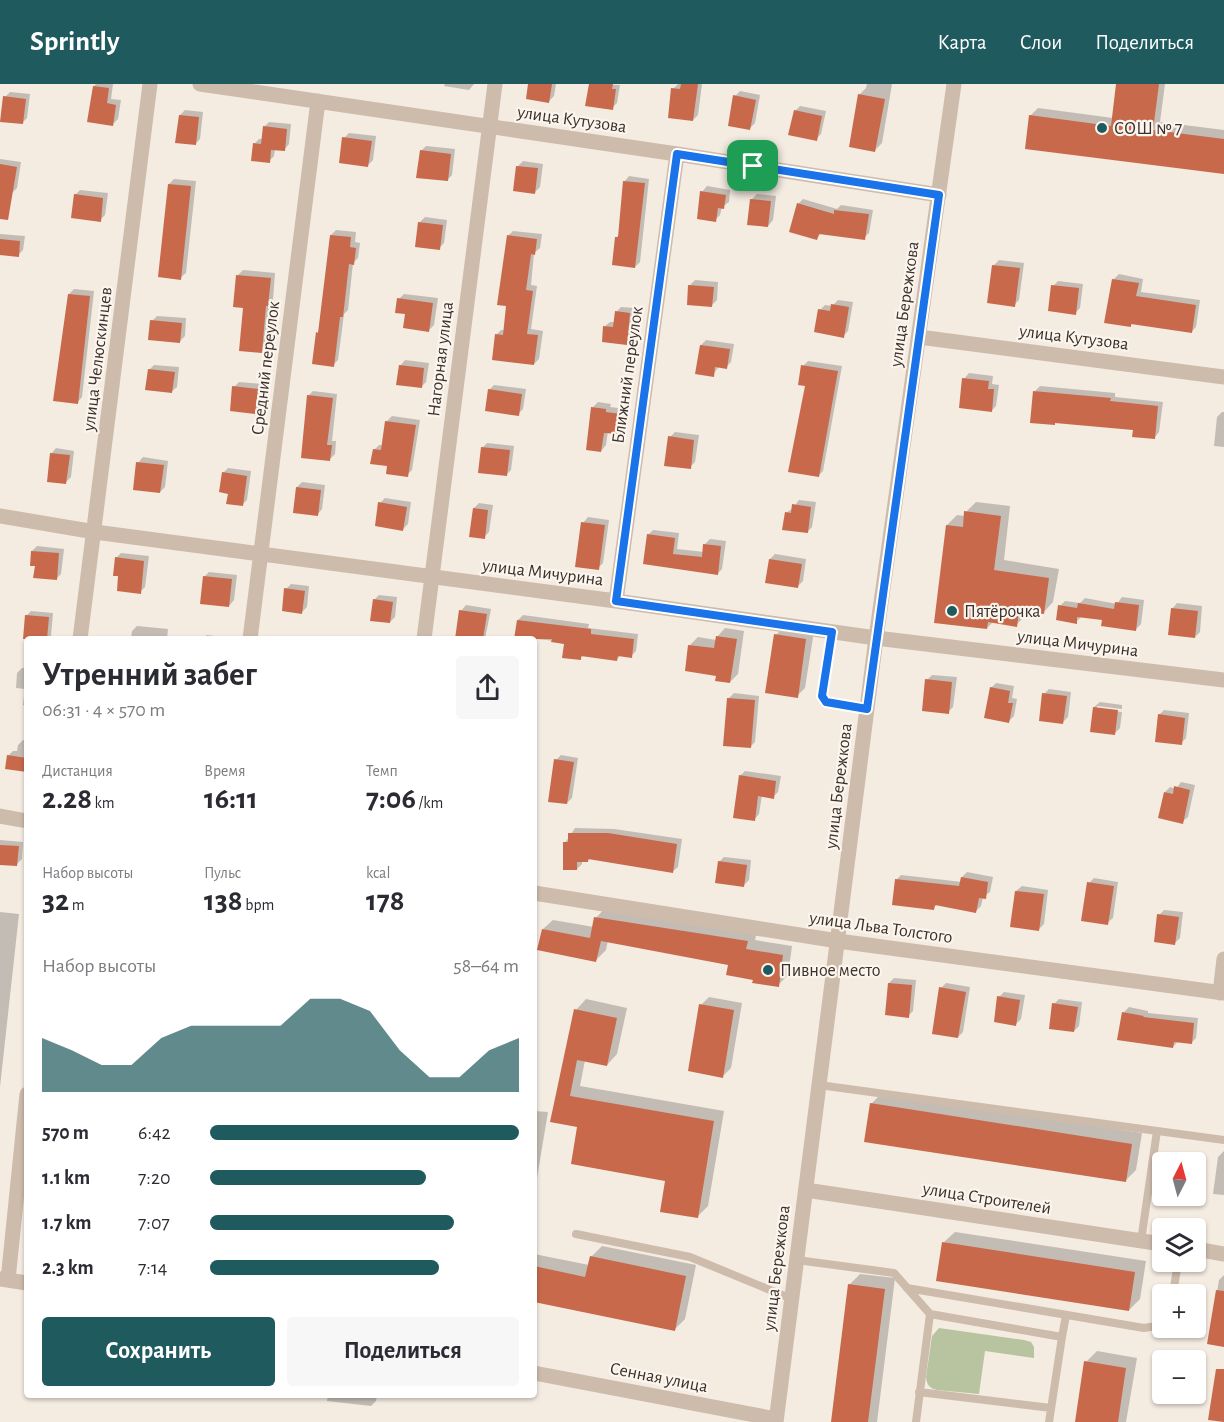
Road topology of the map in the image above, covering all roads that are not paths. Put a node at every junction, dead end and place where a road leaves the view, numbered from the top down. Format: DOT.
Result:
graph roads {
  1 [pos="150,84"];
  2 [pos="200,84"];
  3 [pos="495,84"];
  4 [pos="954,84"];
  5 [pos="318,101"];
  6 [pos="489,126"];
  7 [pos="677,154"];
  8 [pos="939,195"];
  9 [pos="919,337"];
  10 [pos="1224,377"];
  11 [pos="0,516"];
  12 [pos="95,531"];
  13 [pos="261,552"];
  14 [pos="432,577"];
  15 [pos="616,601"];
  16 [pos="832,632"];
  17 [pos="80,636"];
  18 [pos="250,636"];
  19 [pos="424,636"];
  20 [pos="876,638"];
  21 [pos="1224,680"];
  22 [pos="867,709"];
  23 [pos="0,816"];
  24 [pos="24,820"];
  25 [pos="537,893"];
  26 [pos="838,941"];
  27 [pos="1224,959"];
  28 [pos="1222,993"];
  29 [pos="819,1085"];
  30 [pos="24,1118"];
  31 [pos="1157,1131"];
  32 [pos="1224,1140"];
  33 [pos="806,1190"];
  34 [pos="576,1234"];
  35 [pos="1141,1241"];
  36 [pos="1152,1243"];
  37 [pos="1206,1251"];
  38 [pos="1224,1254"];
  39 [pos="797,1260"];
  40 [pos="4,1280"];
  41 [pos="24,1283"];
  42 [pos="907,1288"];
  43 [pos="792,1299"];
  44 [pos="930,1314"];
  45 [pos="1066,1315"];
  46 [pos="1152,1327"];
  47 [pos="1062,1338"];
  48 [pos="537,1374"];
  49 [pos="919,1392"];
  50 [pos="1051,1408"];
  51 [pos="776,1420"];
  52 [pos="916,1422"];
  53 [pos="1049,1422"];
  1 -- 12 [label="street, улица Челюскинцев"];
  2 -- 5 [label="street, улица Кутузова"];
  3 -- 6 [label="street, Нагорная улица"];
  4 -- 8 [label="street, улица Бережкова"];
  5 -- 6 [label="street, улица Кутузова"];
  5 -- 13 [label="street, Средний переулок"];
  6 -- 7 [label="street, улица Кутузова"];
  6 -- 14 [label="street, Нагорная улица"];
  7 -- 8 [label="street, улица Кутузова"];
  7 -- 15 [label="street, Ближний переулок"];
  8 -- 9 [label="street, улица Бережкова"];
  9 -- 10 [label="street, улица Кутузова"];
  9 -- 20 [label="street, улица Бережкова"];
  11 -- 12 [label="street, улица Мичурина"];
  12 -- 13 [label="street, улица Мичурина"];
  12 -- 17 [label="street, улица Челюскинцев"];
  13 -- 14 [label="street, улица Мичурина"];
  13 -- 18 [label="street, Средний переулок"];
  14 -- 15 [label="street, улица Мичурина"];
  14 -- 19 [label="street, Нагорная улица"];
  15 -- 16 [label="street, улица Мичурина"];
  16 -- 20 [label="street, улица Мичурина"];
  16 -- 22 [label="lane"];
  20 -- 21 [label="street, улица Мичурина"];
  20 -- 22 [label="street, улица Бережкова"];
  22 -- 26 [label="street, улица Бережкова"];
  23 -- 24 [label="street"];
  25 -- 26 [label="street, улица Льва Толстого"];
  26 -- 28 [label="street, улица Льва Толстого"];
  26 -- 29 [label="street, улица Бережкова"];
  27 -- 28 [label="street"];
  29 -- 31 [label="lane"];
  29 -- 33 [label="street, улица Бережкова"];
  30 -- 40 [label="street"];
  31 -- 32 [label="lane"];
  31 -- 35 [label="lane"];
  33 -- 35 [label="street, улица Строителей"];
  33 -- 39 [label="street, улица Бережкова"];
  34 -- 43 [label="lane"];
  35 -- 36 [label="street, улица Строителей"];
  37 -- 38 [label="street"];
  39 -- 42 [label="lane"];
  39 -- 43 [label="street, улица Бережкова"];
  40 -- 41 [label="street"];
  42 -- 44 [label="lane"];
  42 -- 45 [label="lane"];
  43 -- 51 [label="street, улица Бережкова"];
  44 -- 47 [label="lane"];
  44 -- 49 [label="lane"];
  45 -- 46 [label="lane"];
  45 -- 47 [label="lane"];
  47 -- 50 [label="lane"];
  48 -- 51 [label="street, Сенная улица"];
  49 -- 50 [label="lane"];
  49 -- 52 [label="lane"];
  50 -- 53 [label="lane"];
}
